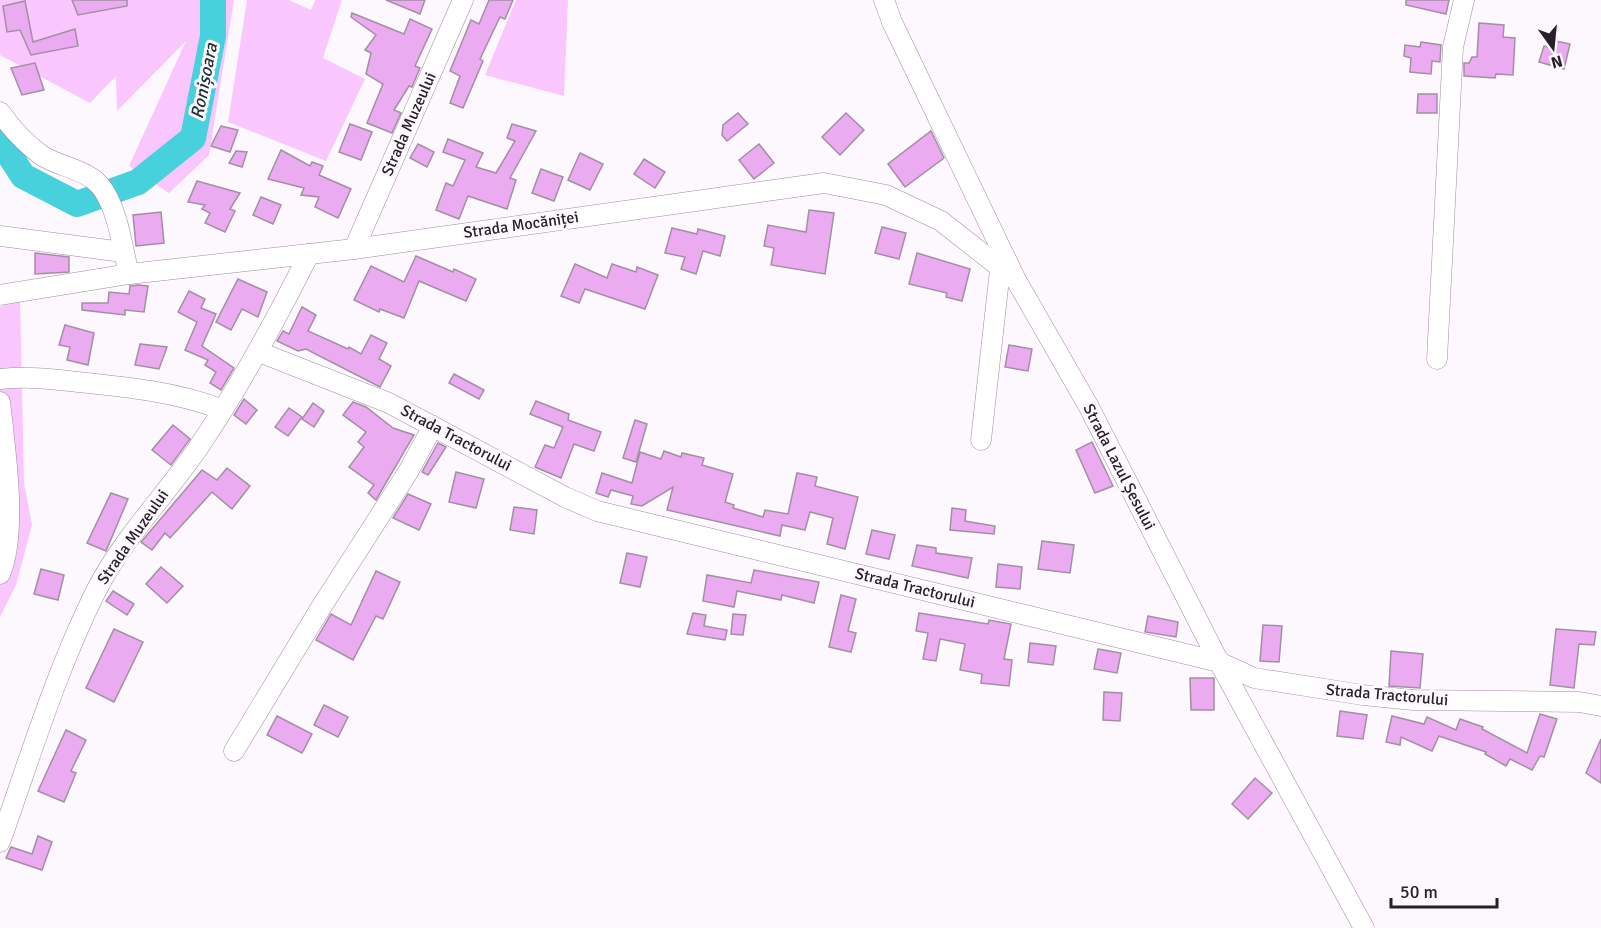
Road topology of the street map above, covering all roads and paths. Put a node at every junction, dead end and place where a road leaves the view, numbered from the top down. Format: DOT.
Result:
graph roads {
  1 [pos="463,0"];
  2 [pos="884,0"];
  3 [pos="1464,0"];
  4 [pos="0,112"];
  5 [pos="0,236"];
  6 [pos="354,249"];
  7 [pos="123,252"];
  8 [pos="309,254"];
  9 [pos="129,274"];
  10 [pos="1008,275"];
  11 [pos="0,295"];
  12 [pos="259,352"];
  13 [pos="1437,359"];
  14 [pos="0,379"];
  15 [pos="0,402"];
  16 [pos="223,410"];
  17 [pos="433,426"];
  18 [pos="981,440"];
  19 [pos="0,574"];
  20 [pos="1219,662"];
  21 [pos="1601,706"];
  22 [pos="234,751"];
  23 [pos="0,842"];
  24 [pos="1365,928"];
  1 -- 6 [label="street, Strada Muzeului"];
  2 -- 10 [label="street, Strada Lazul Șesului"];
  3 -- 13 [label="street"];
  4 -- 7 [label="street"];
  5 -- 7 [label="street"];
  6 -- 8 [label="street, Strada Mocăniței"];
  6 -- 10 [label="street, Strada Mocăniței"];
  7 -- 9 [label="street"];
  8 -- 9 [label="street, Strada Mocăniței"];
  8 -- 12 [label="street, Strada Muzeului"];
  9 -- 11 [label="street, Strada Mocăniței"];
  10 -- 18 [label="street"];
  10 -- 20 [label="street, Strada Lazul Șesului"];
  12 -- 16 [label="street, Strada Muzeului"];
  12 -- 17 [label="street, Strada Tractorului"];
  14 -- 16 [label="street"];
  15 -- 19 [label="street"];
  16 -- 23 [label="street, Strada Muzeului"];
  17 -- 20 [label="street, Strada Tractorului"];
  17 -- 22 [label="street"];
  20 -- 21 [label="street, Strada Tractorului"];
  20 -- 24 [label="street, Strada Lazul Șesului"];
}
